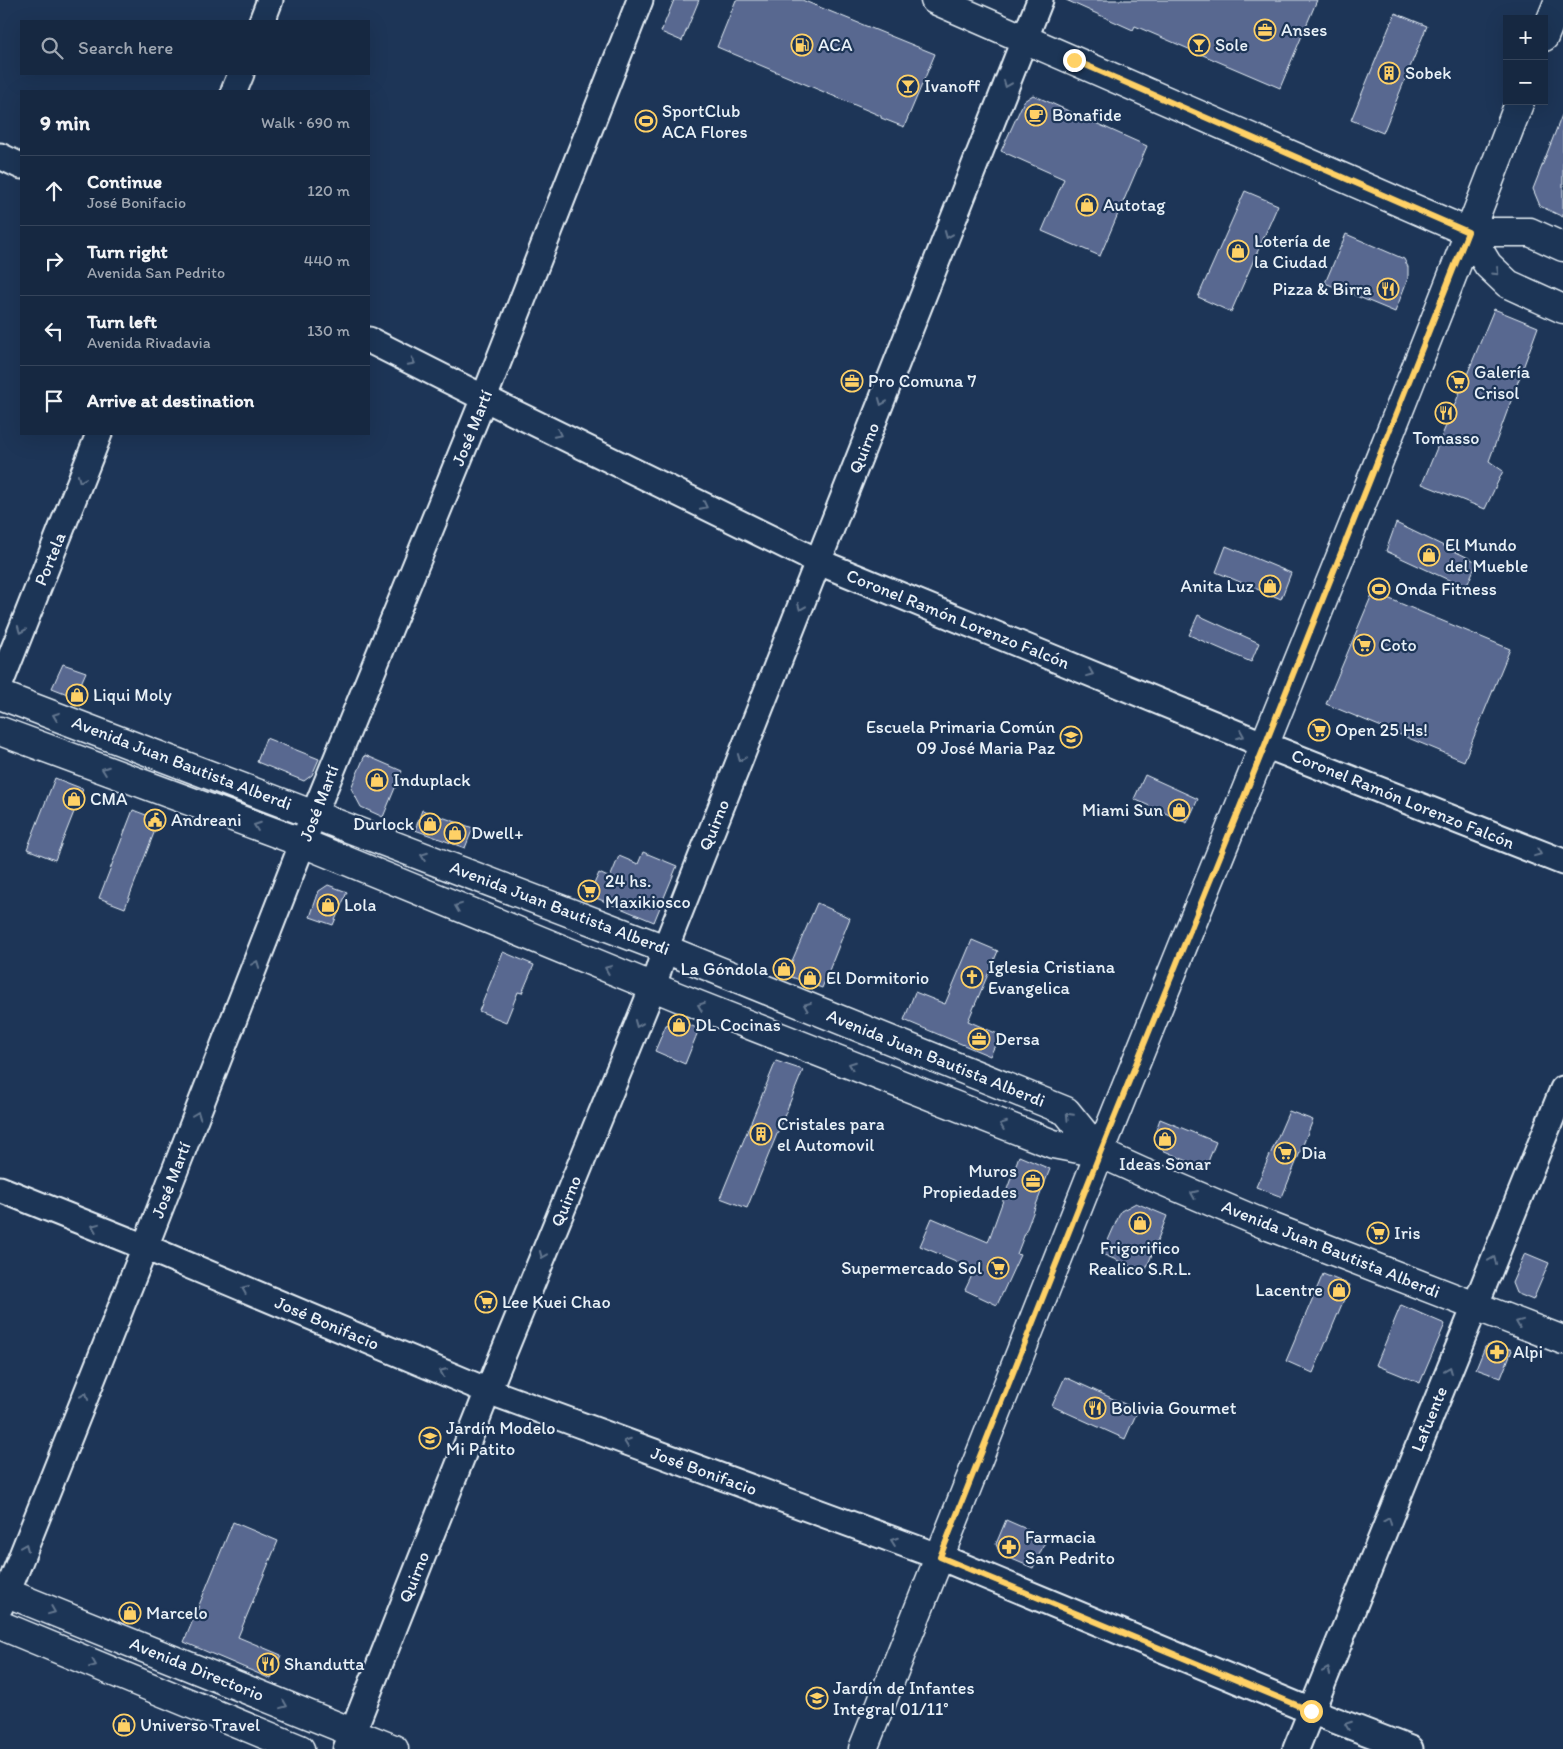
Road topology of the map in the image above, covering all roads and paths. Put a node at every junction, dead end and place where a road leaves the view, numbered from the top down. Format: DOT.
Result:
graph roads {
  1 [pos="270,0"];
  2 [pos="640,0"];
  3 [pos="935,0"];
  4 [pos="1040,0"];
  5 [pos="1558,0"];
  6 [pos="262,20"];
  7 [pos="1548,26"];
  8 [pos="1025,38"];
  9 [pos="241,75"];
  10 [pos="234,90"];
  11 [pos="1518,105"];
  12 [pos="0,156"];
  13 [pos="20,166"];
  14 [pos="1468,232"];
  15 [pos="1563,247"];
  16 [pos="1563,309"];
  17 [pos="370,341"];
  18 [pos="484,398"];
  19 [pos="99,435"];
  20 [pos="819,562"];
  21 [pos="0,684"];
  22 [pos="0,695"];
  23 [pos="0,731"];
  24 [pos="1265,745"];
  25 [pos="314,814"];
  26 [pos="303,843"];
  27 [pos="1563,862"];
  28 [pos="665,949"];
  29 [pos="653,987"];
  30 [pos="1563,1089"];
  31 [pos="1100,1153"];
  32 [pos="0,1190"];
  33 [pos="145,1247"];
  34 [pos="1475,1305"];
  35 [pos="1563,1340"];
  36 [pos="488,1391"];
  37 [pos="940,1557"];
  38 [pos="2,1596"];
  39 [pos="0,1625"];
  40 [pos="1311,1711"];
  41 [pos="349,1741"];
  42 [pos="300,1749"];
  43 [pos="394,1749"];
  44 [pos="864,1749"];
  45 [pos="1296,1749"];
  46 [pos="1410,1749"];
  1 -- 6 [label="street"];
  2 -- 18 [label="street, José Martí"];
  3 -- 8 [label="main road"];
  4 -- 8 [label="street, Quirno"];
  5 -- 7 [label="main road"];
  8 -- 14 [label="main road"];
  8 -- 20 [label="street, Quirno, one-way"];
  9 -- 10 [label="street"];
  11 -- 14 [label="main road"];
  12 -- 13 [label="street"];
  14 -- 15 [label="main road"];
  14 -- 16 [label="main road, one-way"];
  14 -- 24 [label="main road"];
  17 -- 18 [label="street, Coronel Ramón Lorenzo Falcón, one-way"];
  18 -- 20 [label="street, Coronel Ramón Lorenzo Falcón, one-way"];
  18 -- 25 [label="street, José Martí"];
  19 -- 21 [label="street, Portela, one-way"];
  20 -- 24 [label="street, Coronel Ramón Lorenzo Falcón, one-way"];
  20 -- 28 [label="street, Quirno, one-way"];
  25 -- 22 [label="main road, Avenida Juan Bautista Alberdi, one-way"];
  26 -- 23 [label="main road, Avenida Juan Bautista Alberdi, one-way"];
  24 -- 27 [label="street, Coronel Ramón Lorenzo Falcón, one-way"];
  24 -- 31 [label="main road"];
  25 -- 26 [label="street, José Martí"];
  28 -- 25 [label="main road, Avenida Juan Bautista Alberdi, one-way"];
  29 -- 26 [label="main road, Avenida Juan Bautista Alberdi, one-way"];
  33 -- 26 [label="street, José Martí, one-way"];
  28 -- 29 [label="street, Quirno"];
  31 -- 28 [label="main road, Avenida Juan Bautista Alberdi, one-way"];
  31 -- 29 [label="main road, Avenida Juan Bautista Alberdi, one-way"];
  29 -- 36 [label="street, Quirno, one-way"];
  34 -- 30 [label="street, Lafuente, one-way"];
  34 -- 31 [label="main road, Avenida Juan Bautista Alberdi, one-way"];
  31 -- 37 [label="main road"];
  33 -- 32 [label="street, José Bonifacio, one-way"];
  36 -- 33 [label="street, José Bonifacio, one-way"];
  38 -- 33 [label="street, José Martí, one-way"];
  35 -- 34 [label="main road, Avenida Juan Bautista Alberdi, one-way"];
  40 -- 34 [label="street, Lafuente, one-way"];
  37 -- 36 [label="street, José Bonifacio, one-way"];
  36 -- 41 [label="street, Quirno"];
  37 -- 40 [label="street, José Bonifacio"];
  37 -- 44 [label="main road"];
  38 -- 41 [label="main road, Avenida Directorio, one-way"];
  39 -- 42 [label="main road, Avenida Directorio, one-way"];
  40 -- 45 [label="street, Lafuente"];
  46 -- 40 [label="street, José Bonifacio, one-way"];
  41 -- 43 [label="main road, Avenida Directorio"];
}
